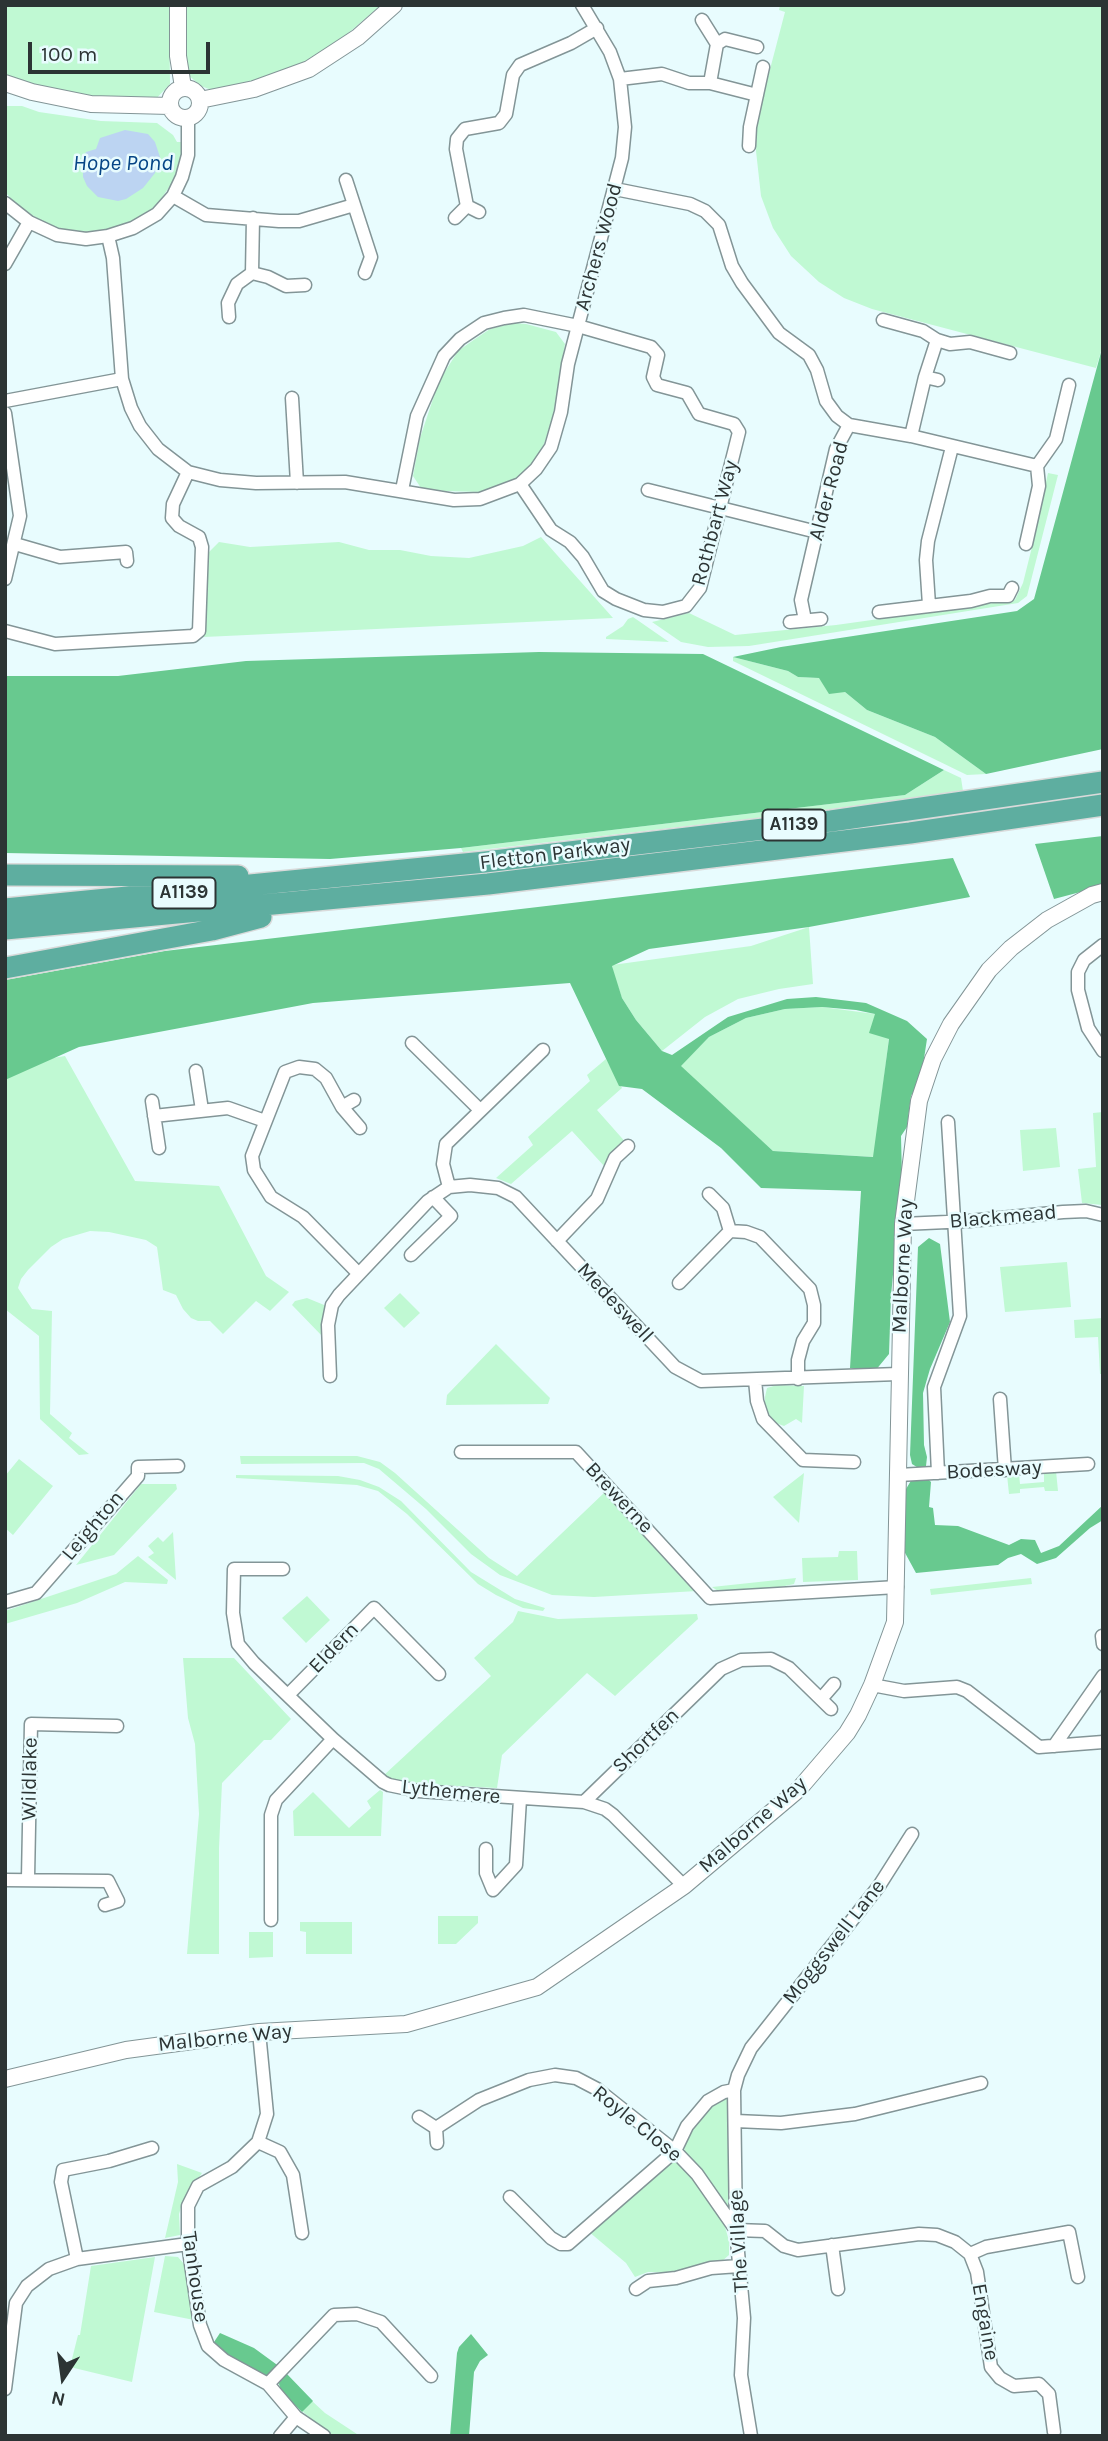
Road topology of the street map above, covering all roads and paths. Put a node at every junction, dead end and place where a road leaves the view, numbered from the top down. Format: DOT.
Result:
graph roads {
  1 [pos="178,5"];
  2 [pos="394,5"];
  3 [pos="582,5"];
  4 [pos="702,20"];
  5 [pos="597,28"];
  6 [pos="717,44"];
  7 [pos="757,47"];
  8 [pos="763,67"];
  9 [pos="620,79"];
  10 [pos="710,83"];
  11 [pos="7,85"];
  12 [pos="183,87"];
  13 [pos="757,95"];
  14 [pos="200,100"];
  15 [pos="170,106"];
  16 [pos="188,118"];
  17 [pos="749,146"];
  18 [pos="346,180"];
  19 [pos="615,189"];
  20 [pos="173,196"];
  21 [pos="5,203"];
  22 [pos="354,205"];
  23 [pos="467,206"];
  24 [pos="479,212"];
  25 [pos="253,218"];
  26 [pos="455,218"];
  27 [pos="29,222"];
  28 [pos="108,236"];
  29 [pos="5,264"];
  30 [pos="252,273"];
  31 [pos="365,273"];
  32 [pos="305,285"];
  33 [pos="229,317"];
  34 [pos="883,320"];
  35 [pos="578,327"];
  36 [pos="937,340"];
  37 [pos="1010,353"];
  38 [pos="925,377"];
  39 [pos="122,379"];
  40 [pos="939,380"];
  41 [pos="1069,385"];
  42 [pos="292,398"];
  43 [pos="5,401"];
  44 [pos="5,413"];
  45 [pos="849,425"];
  46 [pos="911,436"];
  47 [pos="952,447"];
  48 [pos="1037,466"];
  49 [pos="188,472"];
  50 [pos="297,483"];
  51 [pos="520,484"];
  52 [pos="402,490"];
  53 [pos="648,490"];
  54 [pos="721,509"];
  55 [pos="817,532"];
  56 [pos="15,544"];
  57 [pos="1026,544"];
  58 [pos="127,561"];
  59 [pos="5,579"];
  60 [pos="1012,588"];
  61 [pos="929,605"];
  62 [pos="879,612"];
  63 [pos="821,619"];
  64 [pos="805,620"];
  65 [pos="790,622"];
  66 [pos="5,631"];
  67 [pos="1103,782"];
  68 [pos="1103,805"];
  69 [pos="5,875"];
  70 [pos="363,875"];
  71 [pos="1103,892"];
  72 [pos="325,901"];
  73 [pos="5,909"];
  74 [pos="5,929"];
  75 [pos="1103,945"];
  76 [pos="5,968"];
  77 [pos="412,1043"];
  78 [pos="543,1050"];
  79 [pos="1103,1051"];
  80 [pos="197,1071"];
  81 [pos="354,1100"];
  82 [pos="152,1101"];
  83 [pos="342,1107"];
  84 [pos="202,1110"];
  85 [pos="480,1110"];
  86 [pos="154,1116"];
  87 [pos="265,1121"];
  88 [pos="948,1122"];
  89 [pos="360,1128"];
  90 [pos="628,1146"];
  91 [pos="159,1147"];
  92 [pos="449,1187"];
  93 [pos="709,1194"];
  94 [pos="433,1198"];
  95 [pos="1103,1214"];
  96 [pos="954,1222"];
  97 [pos="904,1224"];
  98 [pos="730,1231"];
  99 [pos="557,1241"];
  100 [pos="411,1255"];
  101 [pos="358,1273"];
  102 [pos="679,1283"];
  103 [pos="898,1374"];
  104 [pos="330,1376"];
  105 [pos="798,1379"];
  106 [pos="755,1380"];
  107 [pos="1000,1399"];
  108 [pos="461,1452"];
  109 [pos="854,1462"];
  110 [pos="1088,1464"];
  111 [pos="178,1466"];
  112 [pos="1005,1470"];
  113 [pos="938,1473"];
  114 [pos="899,1475"];
  115 [pos="283,1569"];
  116 [pos="897,1587"];
  117 [pos="6,1600"];
  118 [pos="1102,1636"];
  119 [pos="1103,1644"];
  120 [pos="439,1674"];
  121 [pos="1103,1676"];
  122 [pos="834,1684"];
  123 [pos="872,1685"];
  124 [pos="288,1695"];
  125 [pos="821,1699"];
  126 [pos="831,1709"];
  127 [pos="117,1726"];
  128 [pos="333,1739"];
  129 [pos="1103,1742"];
  130 [pos="1054,1746"];
  131 [pos="520,1799"];
  132 [pos="584,1802"];
  133 [pos="912,1834"];
  134 [pos="486,1849"];
  135 [pos="28,1878"];
  136 [pos="5,1880"];
  137 [pos="684,1886"];
  138 [pos="105,1905"];
  139 [pos="271,1920"];
  140 [pos="259,2032"];
  141 [pos="751,2048"];
  142 [pos="5,2079"];
  143 [pos="981,2083"];
  144 [pos="734,2090"];
  145 [pos="419,2117"];
  146 [pos="736,2121"];
  147 [pos="436,2129"];
  148 [pos="258,2142"];
  149 [pos="437,2143"];
  150 [pos="152,2148"];
  151 [pos="674,2151"];
  152 [pos="510,2197"];
  153 [pos="736,2230"];
  154 [pos="302,2233"];
  155 [pos="188,2244"];
  156 [pos="832,2245"];
  157 [pos="970,2254"];
  158 [pos="76,2259"];
  159 [pos="740,2266"];
  160 [pos="1078,2277"];
  161 [pos="636,2289"];
  162 [pos="838,2289"];
  163 [pos="11,2301"];
  164 [pos="431,2376"];
  165 [pos="268,2384"];
  166 [pos="5,2389"];
  167 [pos="296,2417"];
  168 [pos="1054,2432"];
  169 [pos="280,2436"];
  170 [pos="324,2436"];
  171 [pos="751,2436"];
  1 -- 12 [label="street"];
  2 -- 14 [label="street"];
  3 -- 5 [label="street, Archers Wood"];
  4 -- 6 [label="street"];
  5 -- 9 [label="street, Archers Wood"];
  5 -- 23 [label="street"];
  6 -- 7 [label="street"];
  6 -- 10 [label="street"];
  8 -- 13 [label="street"];
  9 -- 10 [label="street"];
  9 -- 19 [label="street, Archers Wood"];
  10 -- 13 [label="street"];
  11 -- 15 [label="street"];
  12 -- 14 [label="street"];
  12 -- 15 [label="street"];
  13 -- 17 [label="street"];
  14 -- 16 [label="street"];
  15 -- 16 [label="street"];
  16 -- 20 [label="street"];
  18 -- 22 [label="street"];
  19 -- 35 [label="street, Archers Wood"];
  19 -- 45 [label="street, Alder Road"];
  20 -- 25 [label="street"];
  20 -- 28 [label="street"];
  21 -- 27 [label="street"];
  22 -- 25 [label="street"];
  22 -- 31 [label="street"];
  23 -- 24 [label="street"];
  23 -- 26 [label="street"];
  25 -- 30 [label="street"];
  27 -- 28 [label="street"];
  27 -- 29 [label="street"];
  28 -- 39 [label="street"];
  30 -- 32 [label="street"];
  30 -- 33 [label="street"];
  34 -- 36 [label="street"];
  35 -- 51 [label="street, Archers Wood"];
  35 -- 52 [label="street"];
  35 -- 54 [label="street, Rothbart Way"];
  36 -- 37 [label="street"];
  36 -- 38 [label="street"];
  38 -- 40 [label="street"];
  38 -- 46 [label="street"];
  39 -- 43 [label="street"];
  39 -- 49 [label="street"];
  41 -- 48 [label="street"];
  42 -- 50 [label="street"];
  44 -- 56 [label="street"];
  45 -- 46 [label="street"];
  45 -- 55 [label="street, Alder Road"];
  46 -- 47 [label="street"];
  47 -- 48 [label="street"];
  47 -- 61 [label="street"];
  48 -- 57 [label="street"];
  49 -- 50 [label="street"];
  49 -- 66 [label="street"];
  50 -- 52 [label="street"];
  51 -- 52 [label="street"];
  51 -- 54 [label="street, Rothbart Way"];
  53 -- 54 [label="street"];
  54 -- 55 [label="street"];
  55 -- 64 [label="street, Alder Road"];
  56 -- 58 [label="street"];
  56 -- 59 [label="street"];
  60 -- 61 [label="street"];
  61 -- 62 [label="street"];
  63 -- 64 [label="street"];
  64 -- 65 [label="street"];
  67 -- 70 [label="highway, Fletton Parkway / A1139"];
  68 -- 72 [label="highway, Fletton Parkway / A1139"];
  69 -- 70 [label="highway"];
  70 -- 73 [label="highway, Fletton Parkway / A1139"];
  71 -- 97 [label="street, Malborne Way"];
  72 -- 74 [label="highway, Fletton Parkway / A1139"];
  72 -- 76 [label="highway"];
  75 -- 79 [label="street"];
  77 -- 85 [label="street"];
  78 -- 85 [label="street"];
  80 -- 84 [label="street"];
  81 -- 83 [label="street"];
  82 -- 86 [label="street"];
  83 -- 87 [label="street"];
  83 -- 89 [label="street"];
  84 -- 86 [label="street"];
  84 -- 87 [label="street"];
  85 -- 92 [label="street"];
  86 -- 91 [label="street"];
  87 -- 101 [label="street"];
  88 -- 96 [label="street"];
  90 -- 99 [label="street"];
  92 -- 94 [label="street"];
  92 -- 99 [label="street, Medeswell"];
  93 -- 98 [label="street"];
  94 -- 100 [label="street"];
  94 -- 101 [label="street"];
  95 -- 96 [label="street, Blackmead"];
  96 -- 97 [label="street, Blackmead"];
  96 -- 113 [label="street"];
  97 -- 103 [label="street, Malborne Way"];
  98 -- 102 [label="street"];
  98 -- 105 [label="street"];
  99 -- 106 [label="street, Medeswell"];
  101 -- 104 [label="street"];
  103 -- 105 [label="street, Medeswell"];
  103 -- 114 [label="street, Malborne Way"];
  105 -- 106 [label="street, Medeswell"];
  106 -- 109 [label="street"];
  107 -- 112 [label="street"];
  108 -- 116 [label="street, Brewerne"];
  110 -- 112 [label="street, Bodesway"];
  111 -- 117 [label="street, Leighton"];
  112 -- 113 [label="street, Bodesway"];
  113 -- 114 [label="street, Bodesway"];
  114 -- 116 [label="street, Malborne Way"];
  115 -- 124 [label="street"];
  116 -- 123 [label="street, Malborne Way"];
  118 -- 119 [label="street"];
  120 -- 124 [label="street, Eldern"];
  121 -- 130 [label="street"];
  122 -- 125 [label="street"];
  123 -- 130 [label="street"];
  123 -- 137 [label="street, Malborne Way"];
  124 -- 128 [label="street"];
  125 -- 126 [label="street, Shortfen"];
  125 -- 132 [label="street, Shortfen"];
  127 -- 135 [label="street, Wildlake"];
  128 -- 131 [label="street, Lythemere"];
  128 -- 139 [label="street"];
  129 -- 130 [label="street"];
  131 -- 132 [label="street"];
  131 -- 134 [label="street, Lythemere"];
  132 -- 137 [label="street"];
  133 -- 141 [label="street, Moggswell Lane"];
  135 -- 136 [label="street"];
  135 -- 138 [label="street"];
  137 -- 140 [label="street, Malborne Way"];
  140 -- 142 [label="street, Malborne Way"];
  140 -- 148 [label="street"];
  141 -- 144 [label="street, The Village"];
  143 -- 146 [label="street"];
  144 -- 146 [label="street, The Village"];
  144 -- 151 [label="street"];
  145 -- 147 [label="street"];
  146 -- 153 [label="street, The Village"];
  147 -- 149 [label="street"];
  147 -- 151 [label="street, Royle Close"];
  148 -- 154 [label="street"];
  148 -- 155 [label="street, Tanhouse"];
  150 -- 158 [label="street"];
  151 -- 152 [label="street"];
  151 -- 153 [label="street, Royle Close"];
  153 -- 156 [label="street, Engaine"];
  153 -- 159 [label="street, The Village"];
  155 -- 158 [label="street"];
  155 -- 165 [label="street, Tanhouse"];
  156 -- 157 [label="street, Engaine"];
  156 -- 162 [label="street"];
  157 -- 160 [label="street, Engaine"];
  157 -- 168 [label="street, Engaine"];
  158 -- 163 [label="street"];
  159 -- 161 [label="street"];
  159 -- 171 [label="street, The Village"];
  163 -- 166 [label="street"];
  164 -- 165 [label="street"];
  165 -- 167 [label="street"];
  167 -- 169 [label="street"];
  167 -- 170 [label="street"];
}
